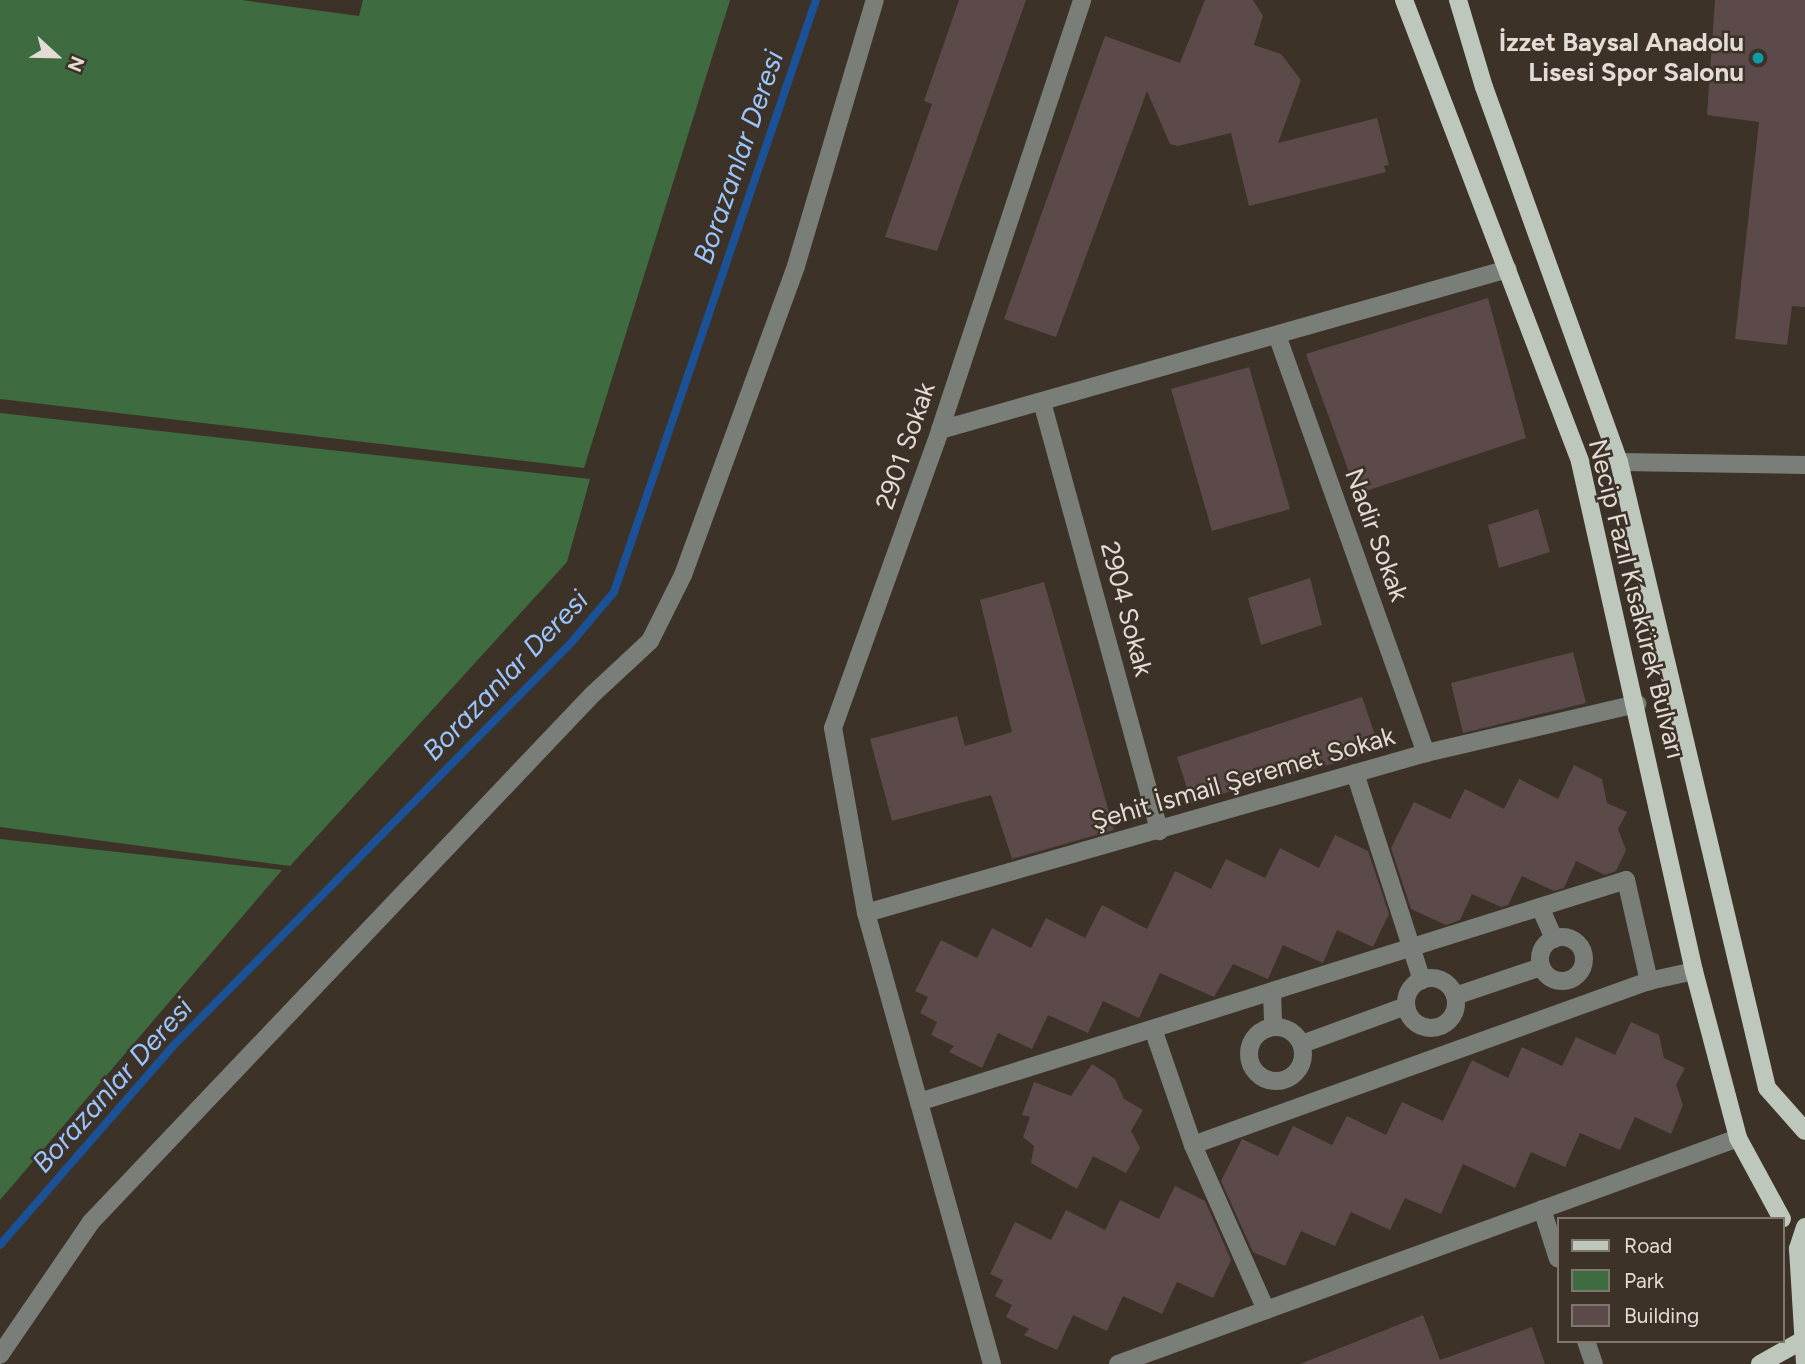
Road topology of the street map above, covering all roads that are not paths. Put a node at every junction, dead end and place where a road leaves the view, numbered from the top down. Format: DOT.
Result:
graph roads {
  1 [pos="875,0"];
  2 [pos="1082,0"];
  3 [pos="1404,0"];
  4 [pos="1454,1"];
  5 [pos="1508,269"];
  6 [pos="1277,335"];
  7 [pos="1042,401"];
  8 [pos="940,430"];
  9 [pos="1619,462"];
  10 [pos="1805,465"];
  11 [pos="1637,704"];
  12 [pos="1426,753"];
  13 [pos="1355,773"];
  14 [pos="1159,831"];
  15 [pos="1540,907"];
  16 [pos="866,913"];
  17 [pos="1554,939"];
  18 [pos="1414,947"];
  19 [pos="1541,967"];
  20 [pos="1694,971"];
  21 [pos="1422,980"];
  22 [pos="1649,981"];
  23 [pos="1564,982"];
  24 [pos="1272,992"];
  25 [pos="1455,996"];
  26 [pos="1406,1006"];
  27 [pos="1571,1010"];
  28 [pos="1273,1026"];
  29 [pos="1153,1028"];
  30 [pos="1435,1028"];
  31 [pos="1302,1044"];
  32 [pos="1444,1055"];
  33 [pos="1286,1079"];
  34 [pos="919,1102"];
  35 [pos="1301,1107"];
  36 [pos="1805,1131"];
  37 [pos="1738,1138"];
  38 [pos="1194,1145"];
  39 [pos="1542,1209"];
  40 [pos="1781,1217"];
  41 [pos="1784,1223"];
  42 [pos="1805,1227"];
  43 [pos="1798,1249"];
  44 [pos="1556,1253"];
  45 [pos="1266,1310"];
  46 [pos="1803,1340"];
  47 [pos="1587,1343"];
  48 [pos="0,1355"];
  49 [pos="1805,1362"];
  50 [pos="992,1364"];
  51 [pos="1118,1364"];
  52 [pos="1594,1364"];
  53 [pos="1760,1364"];
  1 -- 48 [label="street"];
  2 -- 8 [label="street, 2901 Sokak"];
  3 -- 5 [label="main road, Necip Fazıl Kısakürek Bulvarı"];
  4 -- 9 [label="main road, Necip Fazıl Kısakürek Bulvarı"];
  5 -- 6 [label="street"];
  5 -- 11 [label="main road, Necip Fazıl Kısakürek Bulvarı"];
  6 -- 7 [label="street"];
  6 -- 12 [label="street, Nadir Sokak"];
  7 -- 8 [label="street"];
  7 -- 14 [label="street, 2904 Sokak"];
  8 -- 16 [label="street, 2901 Sokak"];
  9 -- 10 [label="street"];
  9 -- 36 [label="main road, Necip Fazıl Kısakürek Bulvarı"];
  11 -- 12 [label="street, Şehit İsmail Şeremet Sokak"];
  11 -- 20 [label="main road, Necip Fazıl Kısakürek Bulvarı"];
  12 -- 13 [label="street, Şehit İsmail Şeremet Sokak"];
  13 -- 14 [label="street, Şehit İsmail Şeremet Sokak"];
  13 -- 18 [label="street"];
  14 -- 16 [label="street, Şehit İsmail Şeremet Sokak"];
  15 -- 17 [label="street"];
  15 -- 18 [label="street"];
  15 -- 22 [label="street"];
  16 -- 34 [label="street, 2901 Sokak"];
  17 -- 19 [label="street"];
  17 -- 23 [label="street"];
  18 -- 21 [label="street"];
  18 -- 24 [label="street"];
  19 -- 23 [label="street"];
  19 -- 25 [label="street"];
  20 -- 22 [label="street"];
  20 -- 37 [label="main road, Necip Fazıl Kısakürek Bulvarı"];
  21 -- 25 [label="street"];
  21 -- 26 [label="street"];
  22 -- 27 [label="street"];
  23 -- 27 [label="street"];
  24 -- 28 [label="street"];
  24 -- 29 [label="street"];
  25 -- 30 [label="street"];
  26 -- 30 [label="street"];
  26 -- 31 [label="street"];
  27 -- 32 [label="street"];
  28 -- 31 [label="street"];
  28 -- 33 [label="street"];
  29 -- 34 [label="street"];
  29 -- 38 [label="street"];
  30 -- 32 [label="street"];
  31 -- 33 [label="street"];
  32 -- 35 [label="street"];
  33 -- 35 [label="street"];
  34 -- 50 [label="street, 2901 Sokak"];
  35 -- 38 [label="street"];
  37 -- 39 [label="street"];
  37 -- 40 [label="main road, Necip Fazıl Kısakürek Bulvarı"];
  38 -- 45 [label="street"];
  39 -- 44 [label="street"];
  39 -- 45 [label="street"];
  41 -- 43 [label="main road, Necip Fazıl Kısakürek Bulvarı"];
  42 -- 43 [label="main road"];
  43 -- 46 [label="main road"];
  45 -- 51 [label="street"];
  46 -- 49 [label="main road"];
  46 -- 53 [label="main road"];
  47 -- 52 [label="street"];
}
